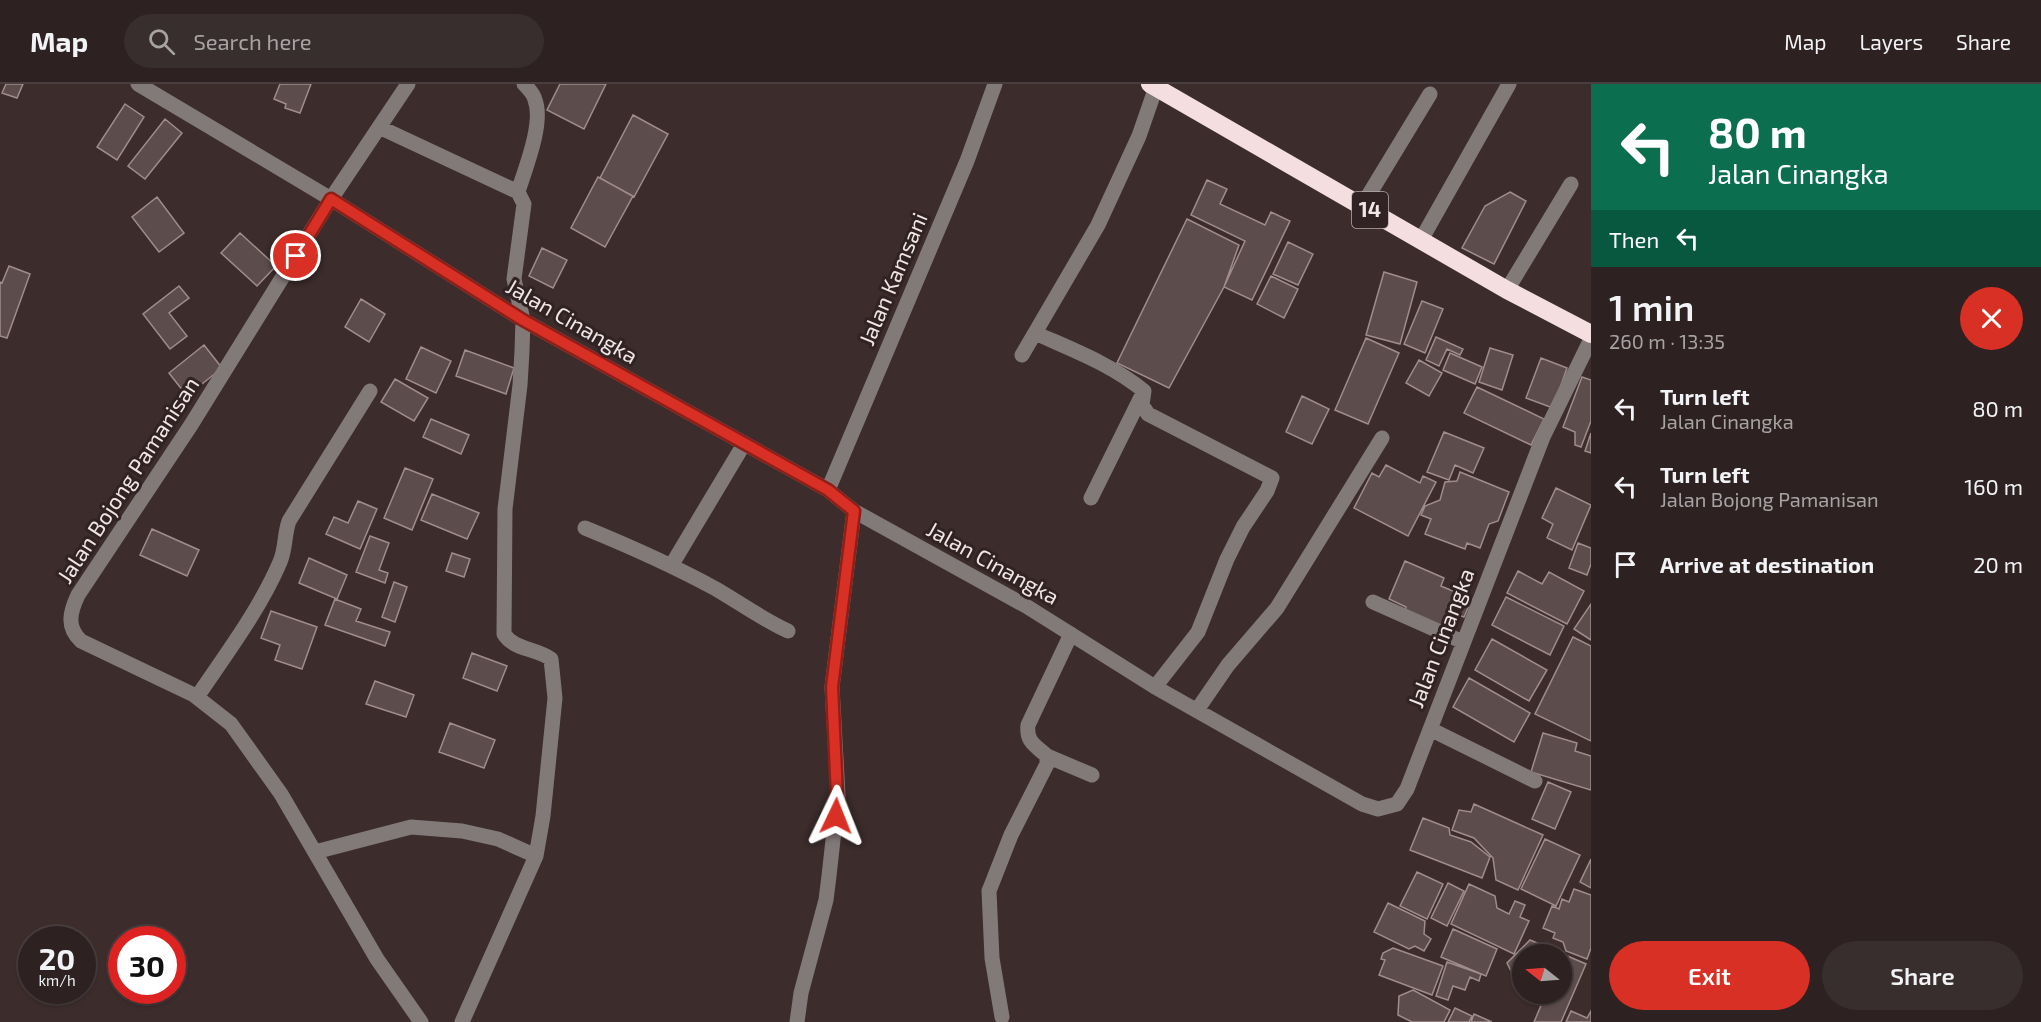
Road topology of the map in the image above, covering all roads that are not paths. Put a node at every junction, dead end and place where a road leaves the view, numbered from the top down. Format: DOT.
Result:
graph roads {
  1 [pos="138,84"];
  2 [pos="408,84"];
  3 [pos="524,84"];
  4 [pos="995,84"];
  5 [pos="1509,84"];
  6 [pos="1154,85"];
  7 [pos="1430,94"];
  8 [pos="379,127"];
  9 [pos="1571,184"];
  10 [pos="519,192"];
  11 [pos="331,199"];
  12 [pos="1362,206"];
  13 [pos="1421,240"];
  14 [pos="1508,290"];
  15 [pos="523,320"];
  16 [pos="1035,333"];
  17 [pos="1591,337"];
  18 [pos="1022,355"];
  19 [pos="370,391"];
  20 [pos="1144,391"];
  21 [pos="1382,438"];
  22 [pos="744,444"];
  23 [pos="828,490"];
  24 [pos="1091,498"];
  25 [pos="854,511"];
  26 [pos="585,528"];
  27 [pos="671,566"];
  28 [pos="1373,602"];
  29 [pos="788,631"];
  30 [pos="1071,634"];
  31 [pos="1463,642"];
  32 [pos="1155,687"];
  33 [pos="197,697"];
  34 [pos="1197,710"];
  35 [pos="1430,729"];
  36 [pos="1047,756"];
  37 [pos="1092,775"];
  38 [pos="1535,781"];
  39 [pos="315,852"];
  40 [pos="536,856"];
  41 [pos="1002,1017"];
  42 [pos="421,1022"];
  43 [pos="462,1022"];
  44 [pos="797,1022"];
  1 -- 11 [label="street, Jalan Cinangka"];
  2 -- 8 [label="street, Jalan Bojong Pamanisan"];
  3 -- 10 [label="street"];
  4 -- 23 [label="street, Jalan Kamsani"];
  5 -- 13 [label="street"];
  6 -- 12 [label="highway, 14"];
  6 -- 16 [label="street"];
  7 -- 12 [label="street"];
  8 -- 10 [label="street"];
  8 -- 11 [label="street, Jalan Bojong Pamanisan"];
  9 -- 14 [label="street"];
  10 -- 15 [label="street"];
  11 -- 15 [label="street, Jalan Cinangka"];
  11 -- 33 [label="street, Jalan Bojong Pamanisan"];
  12 -- 13 [label="highway, 14"];
  13 -- 14 [label="highway, 14"];
  14 -- 17 [label="highway, 14"];
  15 -- 22 [label="street, Jalan Cinangka"];
  15 -- 40 [label="street"];
  16 -- 18 [label="street"];
  16 -- 20 [label="street"];
  17 -- 31 [label="street, Jalan Cinangka"];
  19 -- 33 [label="street"];
  20 -- 24 [label="street"];
  20 -- 32 [label="street"];
  21 -- 34 [label="street"];
  22 -- 23 [label="street, Jalan Cinangka"];
  22 -- 27 [label="street"];
  23 -- 25 [label="street, Jalan Cinangka"];
  25 -- 30 [label="street, Jalan Cinangka"];
  25 -- 44 [label="street"];
  26 -- 27 [label="street"];
  27 -- 29 [label="street"];
  28 -- 31 [label="street"];
  30 -- 32 [label="street, Jalan Cinangka"];
  30 -- 36 [label="street"];
  31 -- 35 [label="street, Jalan Cinangka"];
  32 -- 34 [label="street, Jalan Cinangka"];
  33 -- 39 [label="street, Jalan Bojong Pamanisan"];
  34 -- 35 [label="street, Jalan Cinangka"];
  35 -- 38 [label="street"];
  36 -- 37 [label="street"];
  36 -- 41 [label="street"];
  39 -- 40 [label="street"];
  39 -- 42 [label="street, Jalan Bojong Pamanisan"];
  40 -- 43 [label="street"];
}
